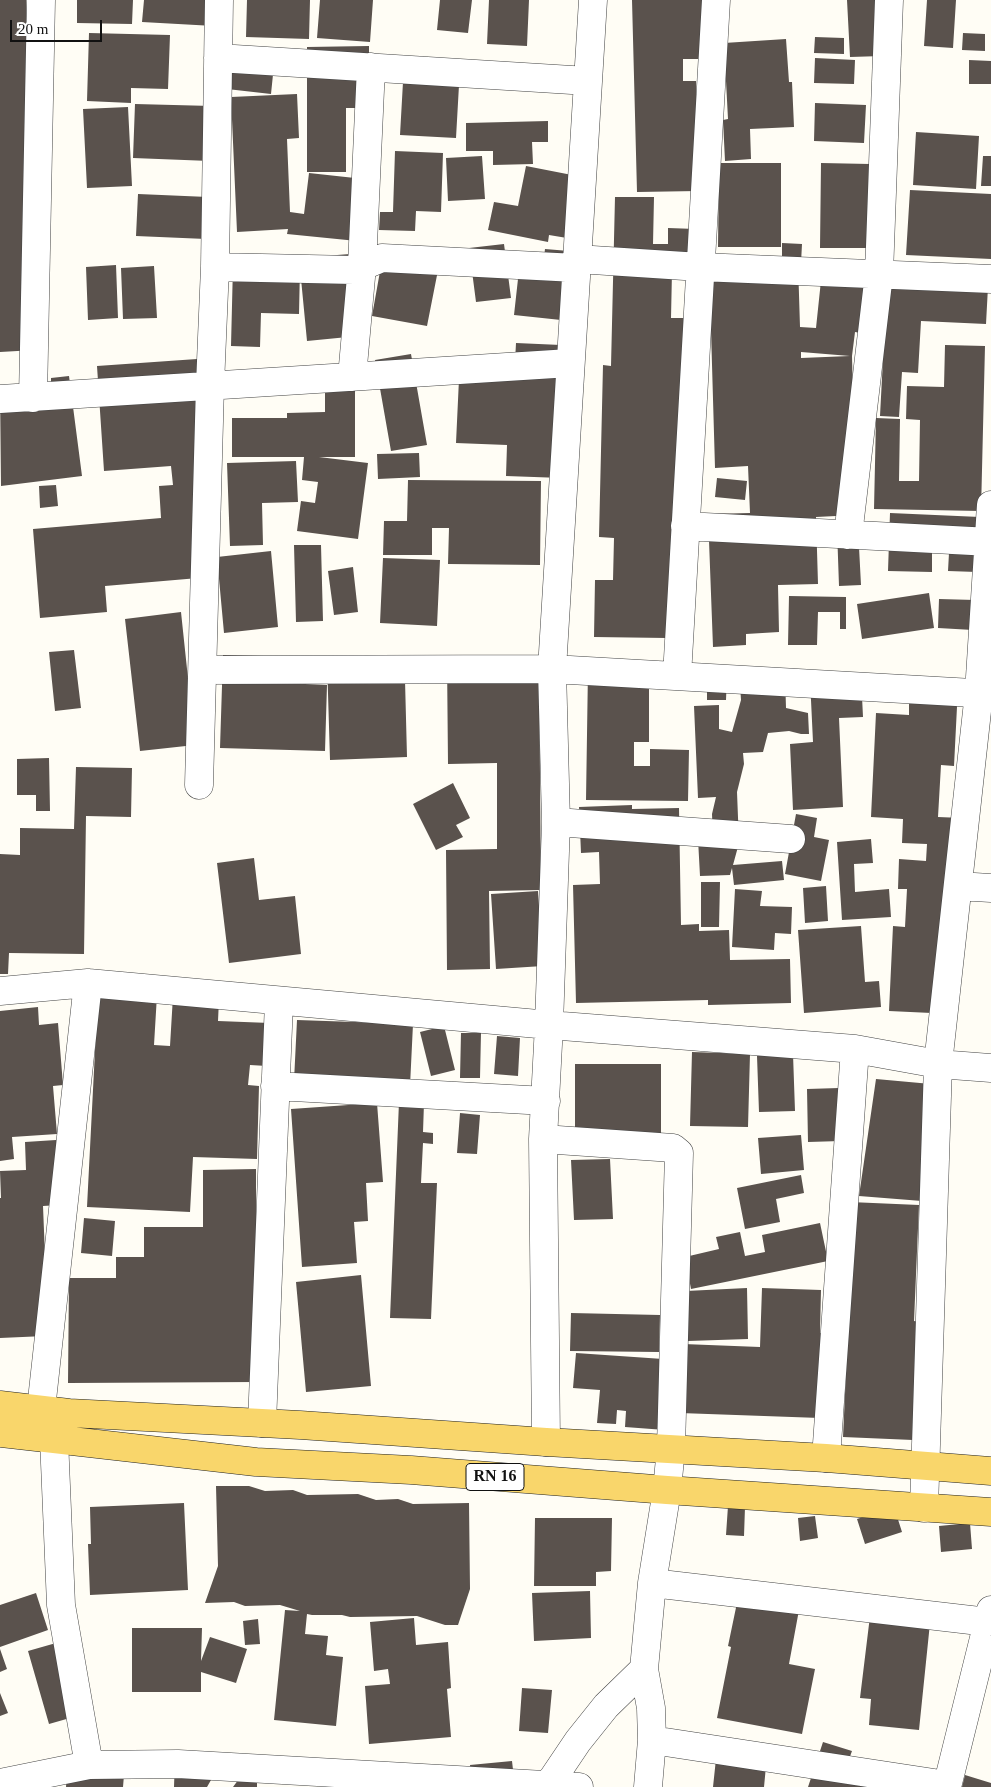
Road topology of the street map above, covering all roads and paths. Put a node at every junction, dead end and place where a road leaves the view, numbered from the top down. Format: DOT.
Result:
graph roads {
  1 [pos="41,0"];
  2 [pos="219,0"];
  3 [pos="592,0"];
  4 [pos="716,0"];
  5 [pos="889,0"];
  6 [pos="218,58"];
  7 [pos="371,68"];
  8 [pos="588,81"];
  9 [pos="577,264"];
  10 [pos="362,266"];
  11 [pos="215,267"];
  12 [pos="700,267"];
  13 [pos="879,274"];
  14 [pos="991,279"];
  15 [pos="570,363"];
  16 [pos="352,377"];
  17 [pos="210,385"];
  18 [pos="33,398"];
  19 [pos="0,399"];
  20 [pos="991,505"];
  21 [pos="685,526"];
  22 [pos="848,535"];
  23 [pos="990,542"];
  24 [pos="552,669"];
  25 [pos="203,670"];
  26 [pos="677,676"];
  27 [pos="985,693"];
  28 [pos="200,785"];
  29 [pos="556,822"];
  30 [pos="791,839"];
  31 [pos="958,886"];
  32 [pos="991,888"];
  33 [pos="88,983"];
  34 [pos="0,992"];
  35 [pos="280,1002"];
  36 [pos="549,1025"];
  37 [pos="855,1049"];
  38 [pos="938,1064"];
  39 [pos="991,1068"];
  40 [pos="275,1086"];
  41 [pos="546,1101"];
  42 [pos="544,1139"];
  43 [pos="0,1405"];
  44 [pos="41,1409"];
  45 [pos="262,1423"];
  46 [pos="0,1433"];
  47 [pos="54,1439"];
  48 [pos="546,1442"];
  49 [pos="671,1448"];
  50 [pos="826,1458"];
  51 [pos="926,1465"];
  52 [pos="991,1471"];
  53 [pos="668,1490"];
  54 [pos="924,1508"];
  55 [pos="991,1512"];
  56 [pos="652,1583"];
  57 [pos="989,1616"];
  58 [pos="644,1669"];
  59 [pos="652,1740"];
  60 [pos="89,1765"];
  61 [pos="0,1783"];
  62 [pos="549,1784"];
  63 [pos="947,1786"];
  64 [pos="579,1787"];
  65 [pos="648,1787"];
  1 -- 18 [label="street"];
  2 -- 6 [label="street"];
  3 -- 8 [label="street"];
  4 -- 12 [label="street"];
  5 -- 13 [label="street"];
  6 -- 7 [label="street"];
  6 -- 11 [label="street"];
  7 -- 8 [label="street"];
  7 -- 10 [label="street"];
  8 -- 9 [label="street"];
  9 -- 10 [label="street"];
  9 -- 12 [label="street"];
  9 -- 15 [label="street"];
  10 -- 11 [label="street"];
  10 -- 16 [label="street"];
  11 -- 17 [label="street"];
  12 -- 13 [label="street"];
  12 -- 21 [label="street"];
  13 -- 14 [label="street"];
  13 -- 22 [label="street"];
  15 -- 16 [label="street"];
  15 -- 24 [label="street"];
  16 -- 17 [label="street"];
  17 -- 18 [label="street"];
  17 -- 25 [label="street"];
  18 -- 19 [label="street"];
  20 -- 23 [label="street"];
  21 -- 22 [label="street"];
  21 -- 26 [label="street"];
  22 -- 23 [label="street"];
  23 -- 27 [label="street"];
  24 -- 25 [label="street"];
  24 -- 26 [label="street"];
  24 -- 29 [label="street"];
  25 -- 28 [label="street"];
  26 -- 27 [label="street"];
  27 -- 31 [label="street"];
  29 -- 30 [label="street"];
  29 -- 36 [label="street"];
  31 -- 32 [label="street"];
  31 -- 38 [label="street"];
  33 -- 34 [label="street"];
  33 -- 35 [label="street"];
  33 -- 44 [label="street"];
  35 -- 36 [label="street"];
  35 -- 40 [label="street"];
  36 -- 37 [label="street"];
  36 -- 41 [label="street"];
  37 -- 38 [label="street"];
  37 -- 50 [label="street"];
  38 -- 39 [label="street"];
  38 -- 51 [label="street"];
  40 -- 41 [label="street"];
  40 -- 45 [label="street"];
  41 -- 42 [label="street"];
  42 -- 48 [label="street"];
  42 -- 49 [label="street"];
  43 -- 44 [label="main road, RN 16"];
  44 -- 45 [label="main road, RN 16"];
  45 -- 48 [label="main road, RN 16"];
  46 -- 47 [label="main road, RN 16"];
  47 -- 53 [label="main road, RN 16"];
  47 -- 60 [label="street"];
  48 -- 49 [label="main road, RN 16"];
  49 -- 50 [label="main road, RN 16"];
  49 -- 53 [label="street"];
  50 -- 51 [label="main road, RN 16"];
  51 -- 52 [label="main road, RN 16"];
  51 -- 54 [label="street"];
  53 -- 54 [label="main road, RN 16"];
  53 -- 56 [label="street"];
  54 -- 55 [label="main road, RN 16"];
  56 -- 57 [label="street"];
  56 -- 58 [label="street"];
  57 -- 63 [label="street"];
  58 -- 59 [label="street"];
  58 -- 62 [label="street"];
  59 -- 63 [label="street"];
  59 -- 65 [label="street"];
  60 -- 61 [label="street"];
  60 -- 62 [label="street"];
  62 -- 64 [label="street"];
}
